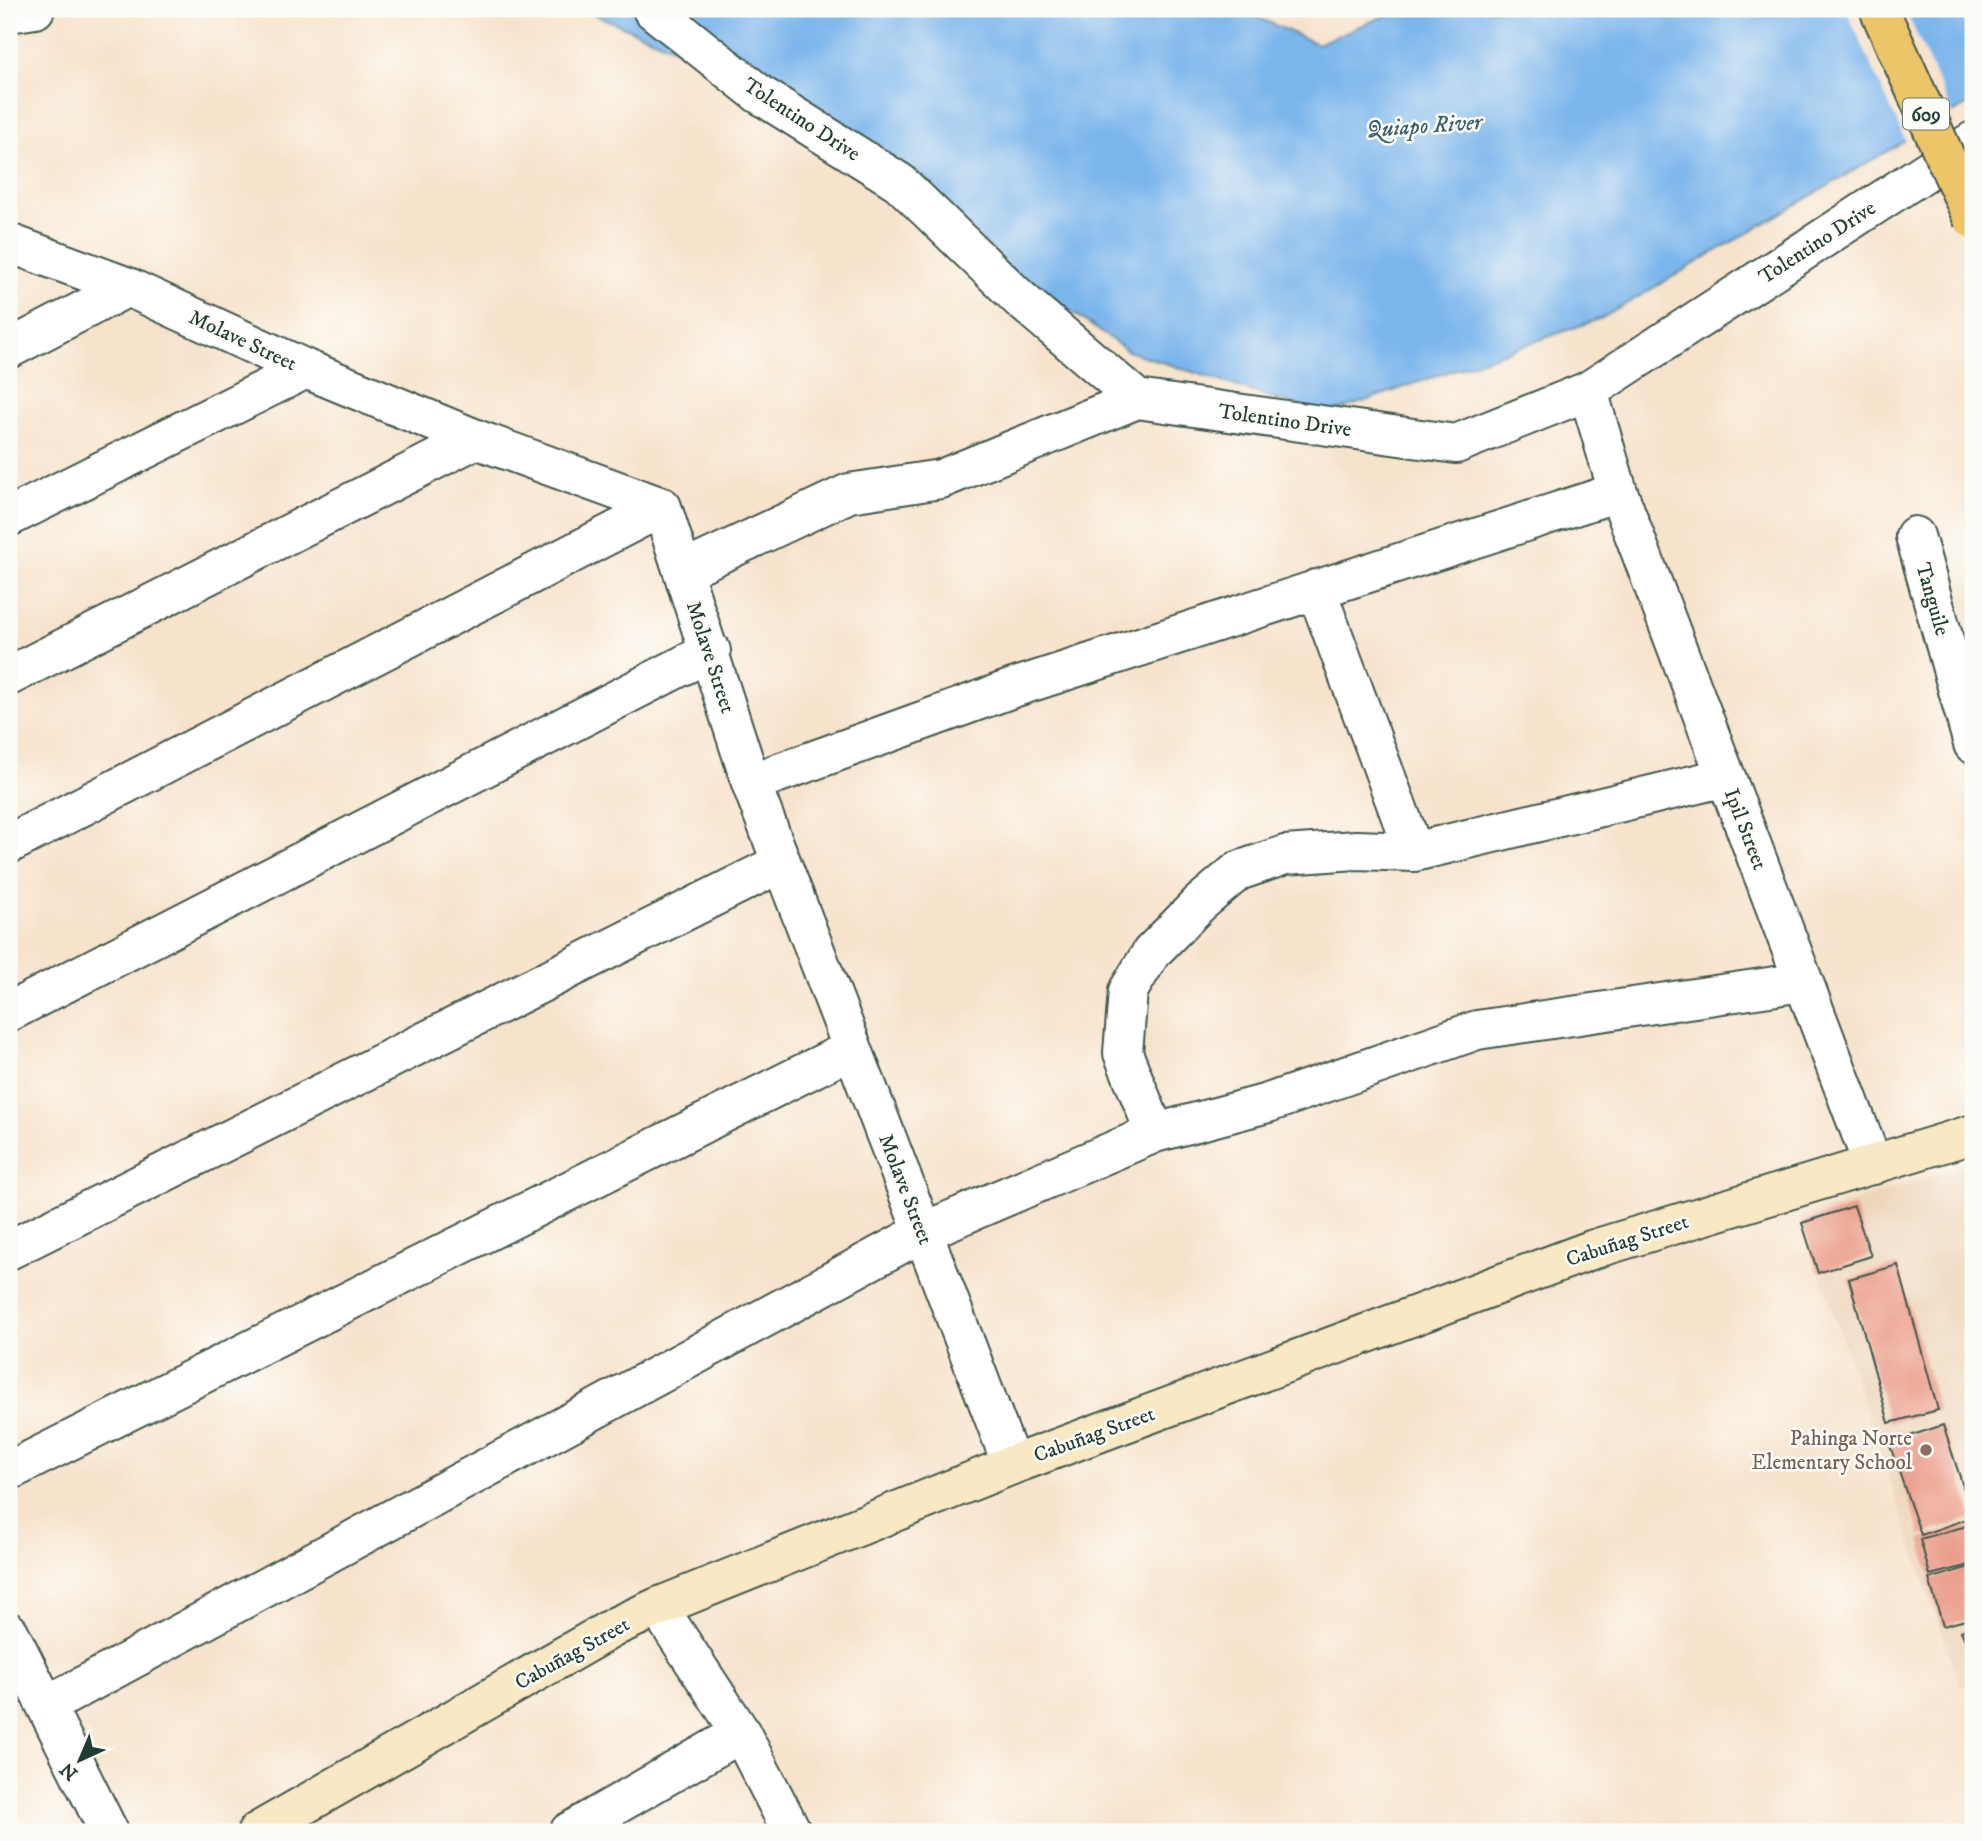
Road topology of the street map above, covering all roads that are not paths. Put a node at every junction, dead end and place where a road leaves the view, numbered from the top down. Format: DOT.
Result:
graph roads {
  1 [pos="36,9"];
  2 [pos="652,9"];
  3 [pos="1879,9"];
  4 [pos="9,13"];
  5 [pos="1973,141"];
  6 [pos="1973,219"];
  7 [pos="9,243"];
  8 [pos="128,287"];
  9 [pos="9,349"];
  10 [pos="306,369"];
  11 [pos="1588,391"];
  12 [pos="1137,399"];
  13 [pos="476,439"];
  14 [pos="1618,492"];
  15 [pos="662,507"];
  16 [pos="9,517"];
  17 [pos="1915,536"];
  18 [pos="683,571"];
  19 [pos="1316,589"];
  20 [pos="711,651"];
  21 [pos="9,676"];
  22 [pos="1973,744"];
  23 [pos="1726,777"];
  24 [pos="751,783"];
  25 [pos="9,844"];
  26 [pos="1414,852"];
  27 [pos="781,863"];
  28 [pos="1803,982"];
  29 [pos="9,1012"];
  30 [pos="852,1049"];
  31 [pos="1155,1133"];
  32 [pos="1973,1134"];
  33 [pos="1873,1166"];
  34 [pos="923,1232"];
  35 [pos="9,1250"];
  36 [pos="1012,1465"];
  37 [pos="9,1471"];
  38 [pos="658,1607"];
  39 [pos="9,1632"];
  40 [pos="46,1706"];
  41 [pos="741,1733"];
  42 [pos="108,1832"];
  43 [pos="257,1832"];
  44 [pos="569,1832"];
  45 [pos="792,1832"];
  1 -- 4 [label="street"];
  2 -- 12 [label="street, Tolentino Drive"];
  3 -- 6 [label="highway, 609, bridge"];
  5 -- 11 [label="street, Tolentino Drive"];
  7 -- 8 [label="street, Molave Street"];
  8 -- 9 [label="street"];
  8 -- 10 [label="street, Molave Street"];
  10 -- 13 [label="street, Molave Street"];
  10 -- 16 [label="street"];
  11 -- 12 [label="street, Tolentino Drive"];
  11 -- 14 [label="street, Ipil Street"];
  12 -- 18 [label="street"];
  13 -- 15 [label="street, Molave Street"];
  13 -- 21 [label="street"];
  14 -- 19 [label="street"];
  14 -- 23 [label="street, Ipil Street"];
  15 -- 18 [label="street, Molave Street"];
  15 -- 25 [label="street"];
  17 -- 22 [label="street, Tanguile"];
  18 -- 20 [label="street, Molave Street"];
  19 -- 24 [label="street"];
  19 -- 26 [label="street"];
  20 -- 24 [label="street, Molave Street"];
  20 -- 29 [label="street"];
  23 -- 26 [label="street"];
  23 -- 28 [label="street, Ipil Street"];
  24 -- 27 [label="street, Molave Street"];
  26 -- 31 [label="street"];
  27 -- 30 [label="street, Molave Street"];
  27 -- 35 [label="street"];
  28 -- 31 [label="street"];
  28 -- 33 [label="street, Ipil Street"];
  30 -- 34 [label="street, Molave Street"];
  30 -- 37 [label="street"];
  31 -- 34 [label="street"];
  32 -- 33 [label="street, Cabuñag Street"];
  33 -- 36 [label="street, Cabuñag Street"];
  34 -- 36 [label="street, Molave Street"];
  34 -- 40 [label="street"];
  36 -- 38 [label="street, Cabuñag Street"];
  38 -- 41 [label="street"];
  38 -- 43 [label="street, Cabuñag Street"];
  39 -- 40 [label="street"];
  40 -- 42 [label="street"];
  41 -- 44 [label="street"];
  41 -- 45 [label="street"];
}
